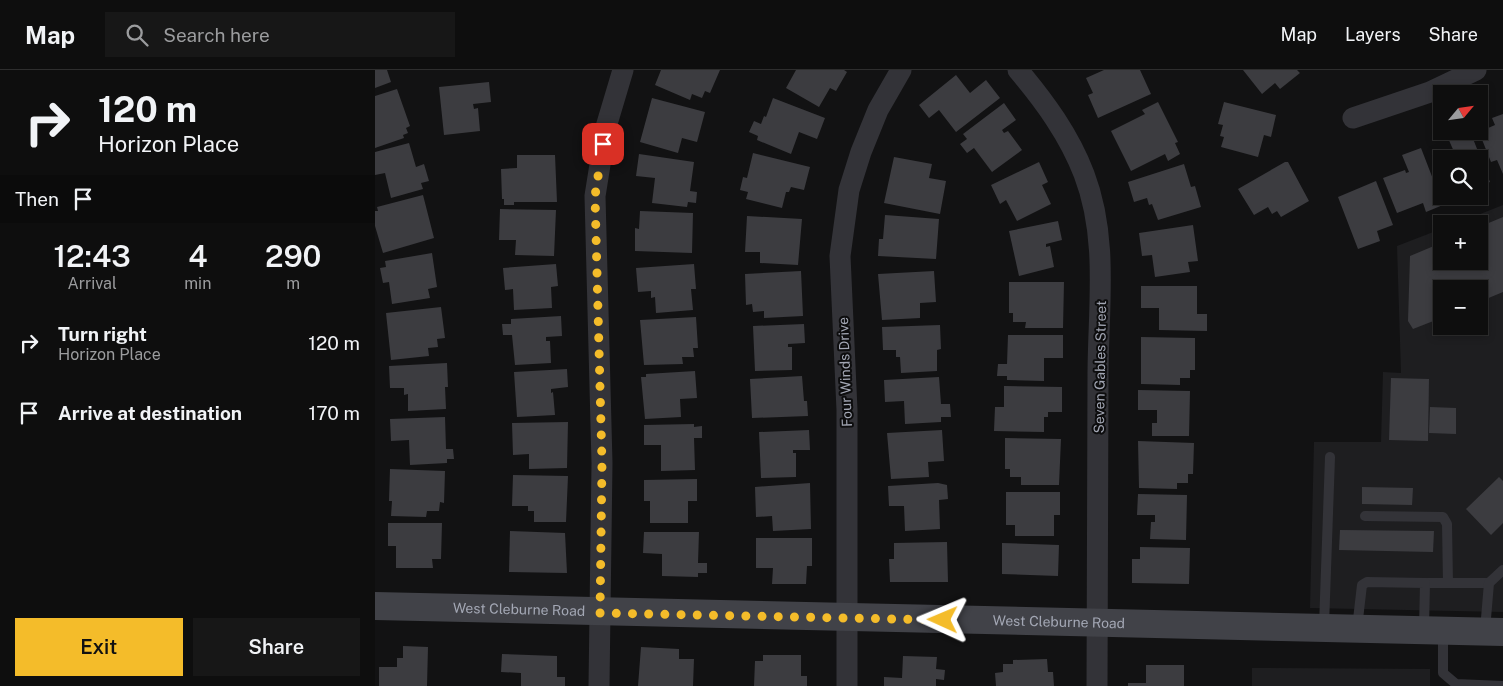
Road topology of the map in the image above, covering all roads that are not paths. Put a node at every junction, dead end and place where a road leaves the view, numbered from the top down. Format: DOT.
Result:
graph roads {
  1 [pos="623,70"];
  2 [pos="901,70"];
  3 [pos="1018,70"];
  4 [pos="1476,70"];
  5 [pos="1353,118"];
  6 [pos="1330,457"];
  7 [pos="1365,516"];
  8 [pos="1503,570"];
  9 [pos="1425,583"];
  10 [pos="1448,583"];
  11 [pos="1489,583"];
  12 [pos="375,606"];
  13 [pos="600,613"];
  14 [pos="847,618"];
  15 [pos="1098,623"];
  16 [pos="1324,628"];
  17 [pos="1357,628"];
  18 [pos="1434,630"];
  19 [pos="1494,632"];
  20 [pos="599,686"];
  21 [pos="847,686"];
  22 [pos="1097,686"];
  23 [pos="1503,686"];
  1 -- 13 [label="street"];
  2 -- 14 [label="street, Four Winds Drive"];
  3 -- 15 [label="street, Seven Gables Street"];
  4 -- 5 [label="street"];
  6 -- 16 [label="lane"];
  7 -- 10 [label="lane"];
  8 -- 11 [label="lane"];
  9 -- 10 [label="lane"];
  9 -- 17 [label="lane"];
  9 -- 18 [label="lane"];
  10 -- 11 [label="lane"];
  11 -- 19 [label="lane"];
  12 -- 13 [label="street, West Cleburne Road"];
  13 -- 14 [label="street, West Cleburne Road"];
  13 -- 20 [label="street"];
  14 -- 15 [label="street, West Cleburne Road"];
  14 -- 21 [label="street, Four Winds Drive"];
  15 -- 16 [label="street, West Cleburne Road"];
  15 -- 22 [label="street, Seven Gables Street"];
  16 -- 17 [label="street, West Cleburne Road"];
  17 -- 18 [label="street, West Cleburne Road"];
  18 -- 19 [label="street, West Cleburne Road"];
  18 -- 23 [label="lane"];
}
